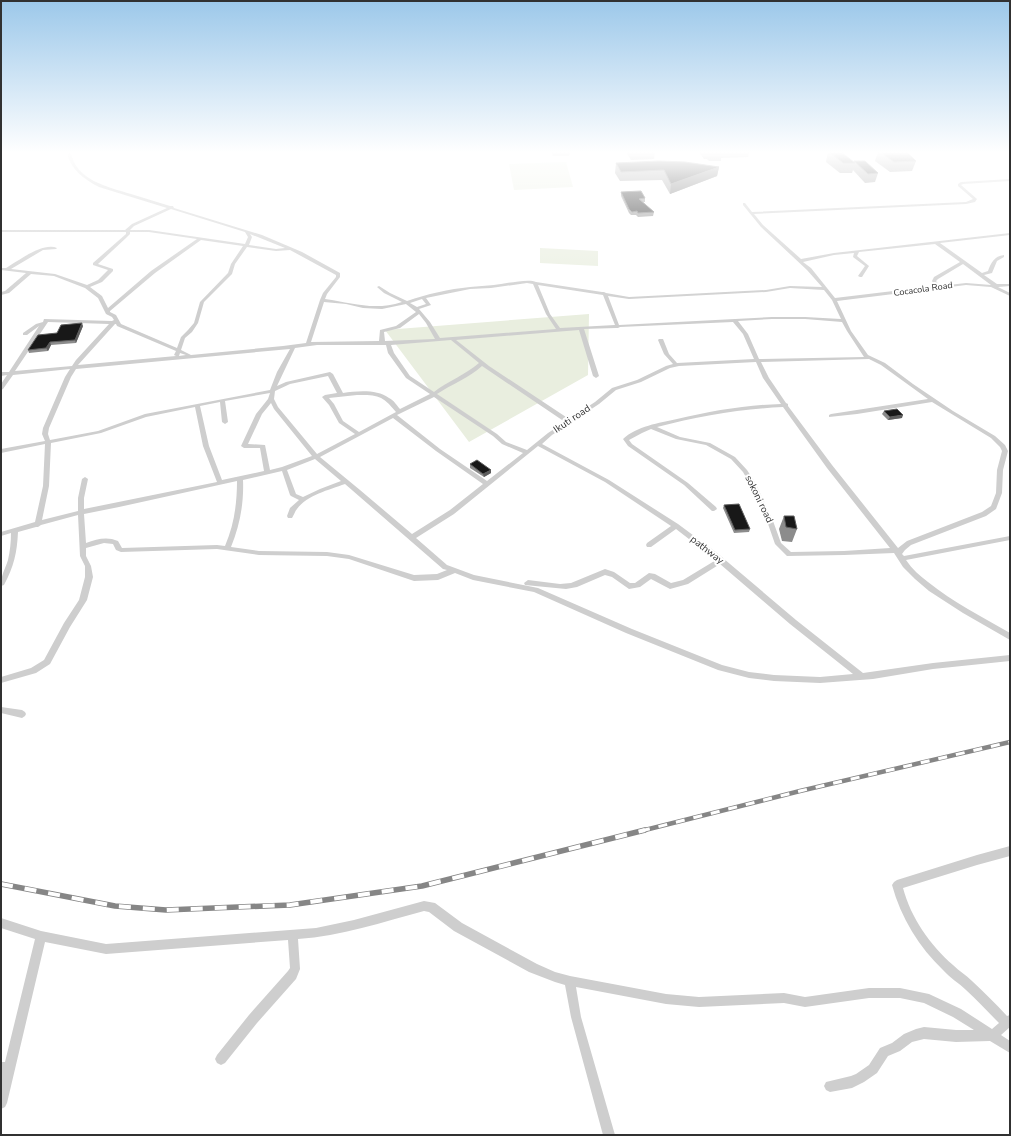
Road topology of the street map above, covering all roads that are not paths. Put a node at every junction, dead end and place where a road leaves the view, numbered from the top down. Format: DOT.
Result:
graph roads {
  1 [pos="165,205"];
  2 [pos="745,205"];
  3 [pos="915,205"];
  4 [pos="172,207"];
  5 [pos="751,213"];
  6 [pos="1,231"];
  7 [pos="127,231"];
  8 [pos="246,231"];
  9 [pos="1010,234"];
  10 [pos="200,239"];
  11 [pos="937,243"];
  12 [pos="246,246"];
  13 [pos="55,248"];
  14 [pos="290,249"];
  15 [pos="857,252"];
  16 [pos="1002,256"];
  17 [pos="800,261"];
  18 [pos="963,262"];
  19 [pos="1,269"];
  20 [pos="8,269"];
  21 [pos="30,272"];
  22 [pos="981,274"];
  23 [pos="860,276"];
  24 [pos="534,282"];
  25 [pos="1010,285"];
  26 [pos="994,286"];
  27 [pos="87,287"];
  28 [pos="379,287"];
  29 [pos="938,287"];
  30 [pos="826,289"];
  31 [pos="604,293"];
  32 [pos="1,294"];
  33 [pos="1010,295"];
  34 [pos="423,297"];
  35 [pos="322,300"];
  36 [pos="834,300"];
  37 [pos="408,303"];
  38 [pos="417,310"];
  39 [pos="107,311"];
  40 [pos="734,320"];
  41 [pos="844,321"];
  42 [pos="45,322"];
  43 [pos="115,322"];
  44 [pos="618,327"];
  45 [pos="581,328"];
  46 [pos="559,330"];
  47 [pos="25,334"];
  48 [pos="451,338"];
  49 [pos="438,339"];
  50 [pos="661,340"];
  51 [pos="385,343"];
  52 [pos="308,344"];
  53 [pos="293,347"];
  54 [pos="179,351"];
  55 [pos="191,356"];
  56 [pos="176,357"];
  57 [pos="868,358"];
  58 [pos="758,360"];
  59 [pos="482,363"];
  60 [pos="676,364"];
  61 [pos="74,367"];
  62 [pos="12,373"];
  63 [pos="1,374"];
  64 [pos="596,376"];
  65 [pos="1,388"];
  66 [pos="272,391"];
  67 [pos="434,393"];
  68 [pos="341,395"];
  69 [pos="271,399"];
  70 [pos="222,400"];
  71 [pos="934,400"];
  72 [pos="197,405"];
  73 [pos="786,405"];
  74 [pos="396,413"];
  75 [pos="831,416"];
  76 [pos="568,421"];
  77 [pos="225,422"];
  78 [pos="652,427"];
  79 [pos="358,434"];
  80 [pos="48,442"];
  81 [pos="538,444"];
  82 [pos="1,451"];
  83 [pos="527,452"];
  84 [pos="316,457"];
  85 [pos="284,469"];
  86 [pos="267,473"];
  87 [pos="85,479"];
  88 [pos="240,479"];
  89 [pos="346,481"];
  90 [pos="220,482"];
  91 [pos="487,484"];
  92 [pos="304,499"];
  93 [pos="714,509"];
  94 [pos="81,512"];
  95 [pos="290,516"];
  96 [pos="38,525"];
  97 [pos="676,526"];
  98 [pos="15,530"];
  99 [pos="1,534"];
  100 [pos="412,538"];
  101 [pos="1010,538"];
  102 [pos="649,545"];
  103 [pos="83,547"];
  104 [pos="227,548"];
  105 [pos="898,554"];
  106 [pos="721,560"];
  107 [pos="453,571"];
  108 [pos="1,583"];
  109 [pos="528,583"];
  110 [pos="1010,637"];
  111 [pos="1010,658"];
  112 [pos="862,677"];
  113 [pos="1,680"];
  114 [pos="1,710"];
  115 [pos="22,714"];
  116 [pos="1010,851"];
  117 [pos="1,923"];
  118 [pos="293,935"];
  119 [pos="41,936"];
  120 [pos="570,981"];
  121 [pos="1008,1022"];
  122 [pos="993,1035"];
  123 [pos="1010,1047"];
  124 [pos="221,1059"];
  125 [pos="5,1068"];
  126 [pos="830,1086"];
  127 [pos="1,1103"];
  128 [pos="609,1135"];
  1 -- 4 [label="street"];
  2 -- 5 [label="street"];
  3 -- 5 [label="street"];
  4 -- 7 [label="street"];
  4 -- 8 [label="street"];
  5 -- 17 [label="street"];
  6 -- 7 [label="street"];
  7 -- 10 [label="street"];
  7 -- 27 [label="street"];
  8 -- 12 [label="street"];
  8 -- 14 [label="street"];
  9 -- 11 [label="street"];
  10 -- 12 [label="street"];
  10 -- 39 [label="street"];
  11 -- 15 [label="street"];
  11 -- 18 [label="street"];
  12 -- 14 [label="street"];
  12 -- 54 [label="street"];
  13 -- 20 [label="street"];
  14 -- 35 [label="street"];
  15 -- 17 [label="street"];
  15 -- 23 [label="street"];
  16 -- 22 [label="street"];
  17 -- 30 [label="street"];
  18 -- 22 [label="street"];
  18 -- 29 [label="street"];
  19 -- 20 [label="street"];
  20 -- 21 [label="street"];
  21 -- 27 [label="street"];
  21 -- 32 [label="street"];
  22 -- 26 [label="street"];
  24 -- 31 [label="street"];
  24 -- 34 [label="street"];
  24 -- 46 [label="street"];
  25 -- 26 [label="street"];
  26 -- 29 [label="street, Cocacola Road"];
  26 -- 33 [label="street, Cocacola Road"];
  27 -- 39 [label="street"];
  28 -- 37 [label="street"];
  29 -- 36 [label="street, Cocacola Road"];
  30 -- 31 [label="street"];
  30 -- 36 [label="street"];
  31 -- 44 [label="street"];
  34 -- 37 [label="street"];
  34 -- 38 [label="street"];
  35 -- 37 [label="street"];
  35 -- 52 [label="street"];
  36 -- 41 [label="street"];
  37 -- 38 [label="street"];
  38 -- 49 [label="street"];
  38 -- 51 [label="street"];
  39 -- 43 [label="street"];
  40 -- 41 [label="street"];
  40 -- 44 [label="street"];
  40 -- 58 [label="street"];
  41 -- 57 [label="street"];
  42 -- 43 [label="street"];
  42 -- 47 [label="street"];
  42 -- 62 [label="street"];
  43 -- 54 [label="street"];
  43 -- 61 [label="street"];
  44 -- 45 [label="street"];
  45 -- 46 [label="street"];
  45 -- 64 [label="street"];
  46 -- 48 [label="street"];
  48 -- 49 [label="street"];
  48 -- 59 [label="street"];
  49 -- 51 [label="street"];
  50 -- 60 [label="street"];
  51 -- 52 [label="street"];
  51 -- 67 [label="street"];
  52 -- 53 [label="street"];
  53 -- 55 [label="street"];
  53 -- 66 [label="street"];
  54 -- 55 [label="street"];
  54 -- 56 [label="street"];
  55 -- 56 [label="street"];
  56 -- 61 [label="street"];
  57 -- 58 [label="street, Ikuti road"];
  57 -- 71 [label="street"];
  58 -- 60 [label="street, Ikuti road"];
  58 -- 73 [label="street"];
  59 -- 67 [label="street"];
  59 -- 76 [label="street"];
  60 -- 76 [label="street, Ikuti road"];
  61 -- 62 [label="street"];
  61 -- 80 [label="street"];
  62 -- 63 [label="street"];
  62 -- 65 [label="street"];
  66 -- 68 [label="street"];
  66 -- 69 [label="street"];
  66 -- 70 [label="street"];
  67 -- 74 [label="street"];
  67 -- 83 [label="street"];
  68 -- 74 [label="street"];
  68 -- 79 [label="street"];
  69 -- 84 [label="street"];
  69 -- 86 [label="street"];
  70 -- 72 [label="street"];
  70 -- 77 [label="street"];
  71 -- 75 [label="street"];
  71 -- 105 [label="street"];
  72 -- 80 [label="street"];
  72 -- 90 [label="street"];
  73 -- 78 [label="street"];
  73 -- 105 [label="street"];
  74 -- 79 [label="street"];
  74 -- 91 [label="street"];
  76 -- 81 [label="street, Ikuti road"];
  78 -- 93 [label="street"];
  78 -- 105 [label="street, sokoni road"];
  79 -- 84 [label="street"];
  80 -- 82 [label="street"];
  80 -- 96 [label="street"];
  81 -- 83 [label="street, Ikuti road"];
  81 -- 97 [label="street, pathway"];
  83 -- 91 [label="street, Ikuti road"];
  84 -- 85 [label="street"];
  84 -- 89 [label="street"];
  85 -- 86 [label="street"];
  85 -- 92 [label="street"];
  86 -- 88 [label="street"];
  87 -- 94 [label="street"];
  88 -- 90 [label="street"];
  88 -- 104 [label="street"];
  89 -- 92 [label="street"];
  89 -- 100 [label="street"];
  90 -- 94 [label="street"];
  91 -- 100 [label="street, Ikuti road"];
  92 -- 95 [label="street"];
  94 -- 96 [label="street"];
  94 -- 103 [label="street"];
  96 -- 98 [label="street"];
  97 -- 102 [label="street"];
  97 -- 106 [label="street, pathway"];
  98 -- 99 [label="street"];
  98 -- 108 [label="street"];
  100 -- 107 [label="street"];
  101 -- 105 [label="street"];
  103 -- 104 [label="street"];
  103 -- 113 [label="street"];
  104 -- 107 [label="street"];
  105 -- 110 [label="street"];
  106 -- 109 [label="street"];
  106 -- 112 [label="street, pathway"];
  107 -- 112 [label="street"];
  111 -- 112 [label="street"];
  114 -- 115 [label="street"];
  116 -- 121 [label="street"];
  117 -- 119 [label="street"];
  118 -- 119 [label="street"];
  118 -- 120 [label="street"];
  118 -- 124 [label="street"];
  119 -- 125 [label="street"];
  120 -- 122 [label="street"];
  120 -- 128 [label="street"];
  121 -- 122 [label="street"];
  122 -- 123 [label="street"];
  122 -- 126 [label="street"];
  125 -- 127 [label="street"];
}
